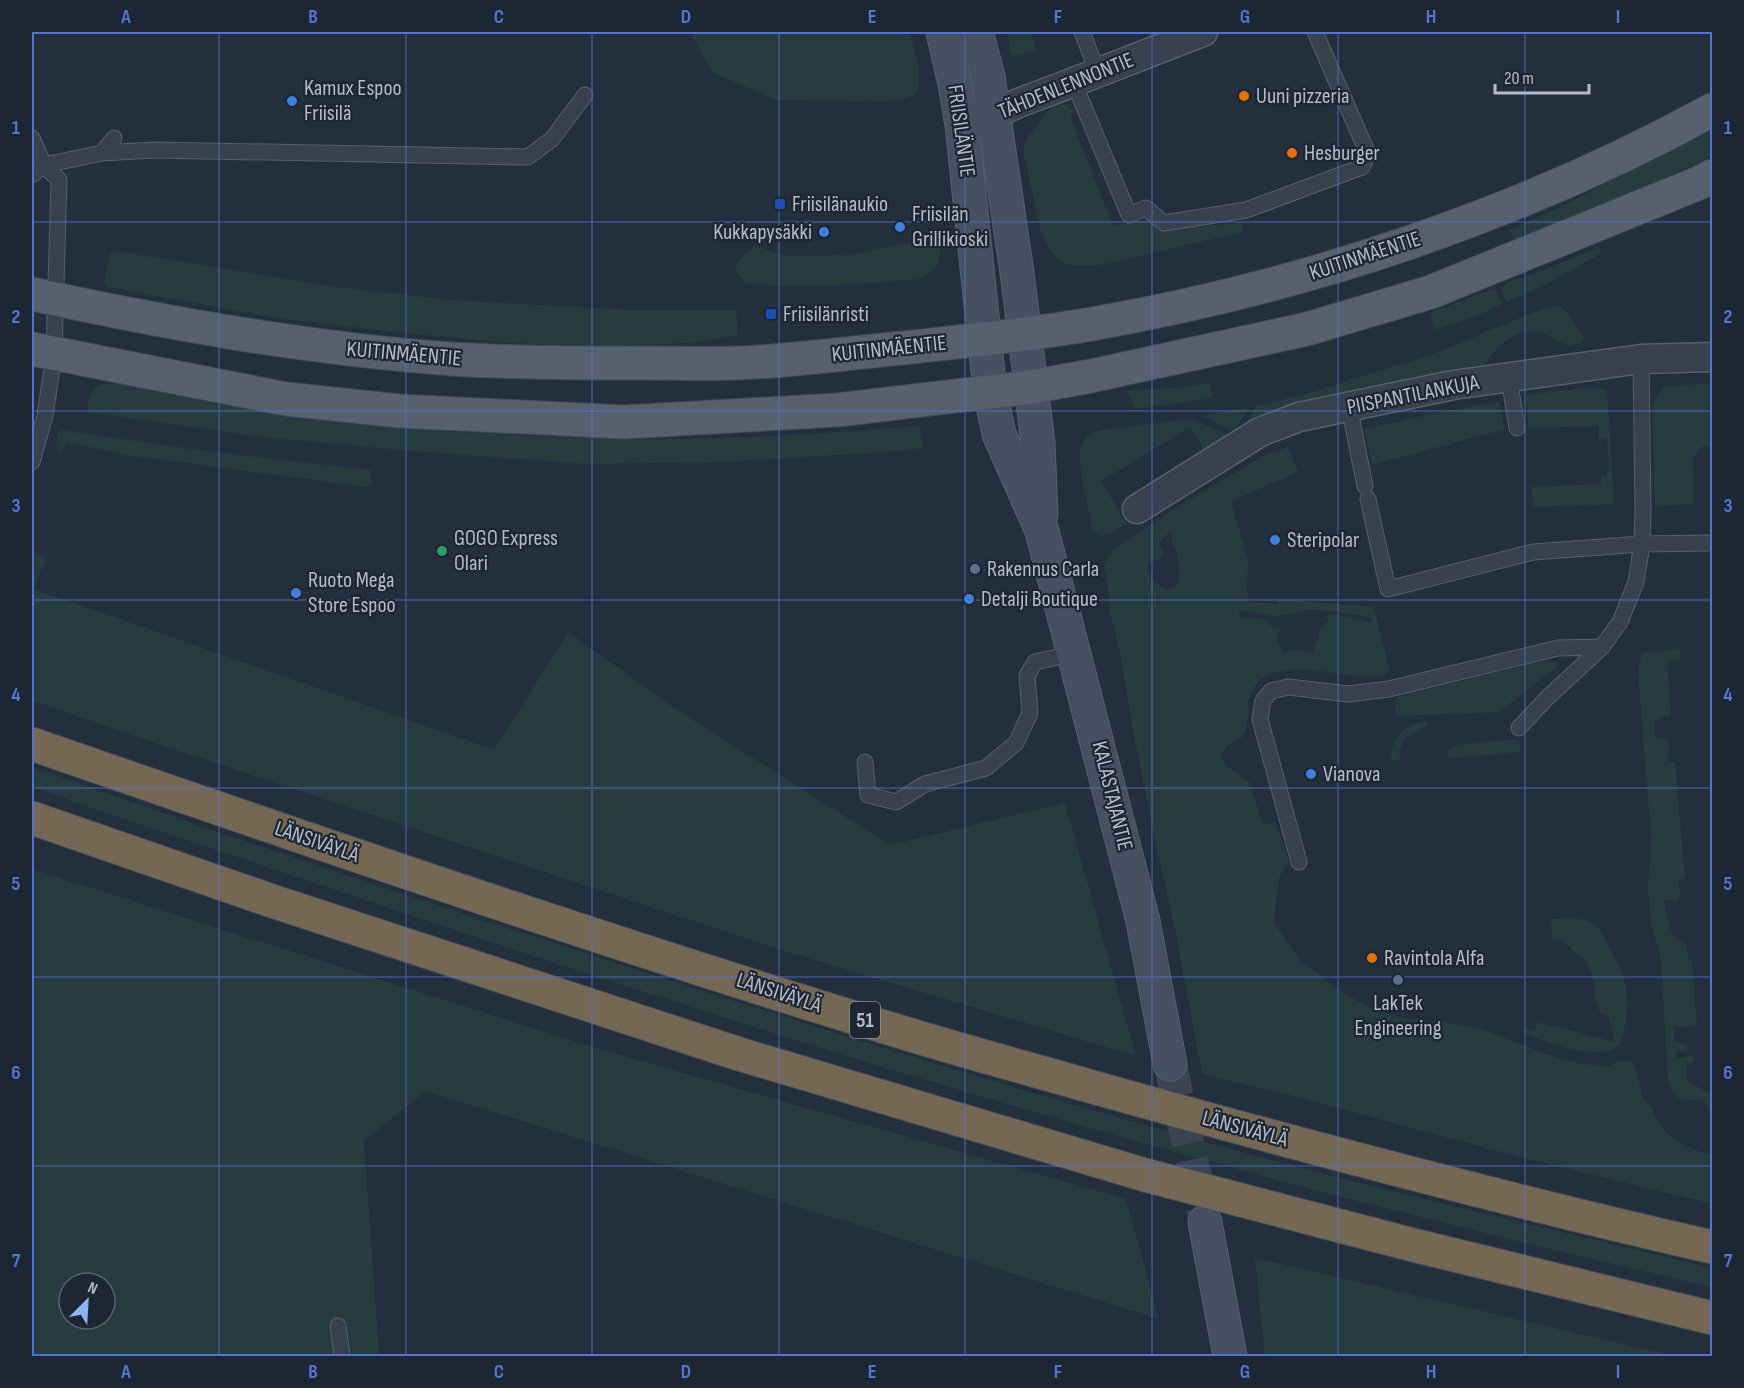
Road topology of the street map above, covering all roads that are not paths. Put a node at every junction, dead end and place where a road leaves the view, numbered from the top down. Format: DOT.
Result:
graph roads {
  1 [pos="943,32"];
  2 [pos="976,32"];
  3 [pos="1082,32"];
  4 [pos="1203,32"];
  5 [pos="1315,32"];
  6 [pos="1086,78"];
  7 [pos="585,95"];
  8 [pos="1713,110"];
  9 [pos="994,115"];
  10 [pos="962,125"];
  11 [pos="32,138"];
  12 [pos="114,138"];
  13 [pos="102,153"];
  14 [pos="44,165"];
  15 [pos="32,175"];
  16 [pos="1713,176"];
  17 [pos="43,297"];
  18 [pos="1024,333"];
  19 [pos="984,338"];
  20 [pos="43,351"];
  21 [pos="1713,357"];
  22 [pos="1641,359"];
  23 [pos="1509,378"];
  24 [pos="1031,387"];
  25 [pos="990,391"];
  26 [pos="1350,406"];
  27 [pos="1517,428"];
  28 [pos="32,462"];
  29 [pos="1137,509"];
  30 [pos="1042,531"];
  31 [pos="1713,543"];
  32 [pos="1642,544"];
  33 [pos="1602,647"];
  34 [pos="1074,653"];
  35 [pos="1518,728"];
  36 [pos="32,744"];
  37 [pos="865,762"];
  38 [pos="32,818"];
  39 [pos="1299,862"];
  40 [pos="1170,1064"];
  41 [pos="1205,1222"];
  42 [pos="1713,1247"];
  43 [pos="1713,1318"];
  44 [pos="338,1326"];
  45 [pos="342,1356"];
  46 [pos="1230,1356"];
  1 -- 10 [label="main road, FRIISILÄNTIE"];
  2 -- 9 [label="main road, FRIISILÄNTIE"];
  3 -- 6 [label="lane"];
  4 -- 6 [label="street, TÄHDENLENNONTIE"];
  5 -- 6 [label="lane"];
  6 -- 9 [label="street, TÄHDENLENNONTIE"];
  7 -- 13 [label="lane"];
  8 -- 18 [label="main road, KUITINMÄENTIE"];
  9 -- 10 [label="street, TÄHDENLENNONTIE"];
  9 -- 18 [label="main road, FRIISILÄNTIE"];
  10 -- 19 [label="main road, FRIISILÄNTIE"];
  11 -- 14 [label="lane"];
  12 -- 13 [label="lane"];
  13 -- 14 [label="lane"];
  14 -- 15 [label="lane"];
  14 -- 17 [label="lane"];
  16 -- 24 [label="main road"];
  17 -- 19 [label="main road, KUITINMÄENTIE"];
  17 -- 20 [label="lane"];
  18 -- 19 [label="main road, KUITINMÄENTIE"];
  18 -- 24 [label="main road, KALASTAJANTIE"];
  19 -- 25 [label="main road, KALASTAJANTIE"];
  20 -- 25 [label="main road"];
  20 -- 28 [label="lane"];
  21 -- 22 [label="street, PIISPANTILANKUJA"];
  22 -- 23 [label="street, PIISPANTILANKUJA"];
  22 -- 32 [label="lane"];
  23 -- 26 [label="street, PIISPANTILANKUJA"];
  23 -- 27 [label="lane"];
  24 -- 25 [label="main road"];
  24 -- 30 [label="main road, KALASTAJANTIE"];
  25 -- 30 [label="main road, KALASTAJANTIE"];
  26 -- 29 [label="street, PIISPANTILANKUJA"];
  26 -- 32 [label="lane"];
  30 -- 34 [label="main road, KALASTAJANTIE"];
  31 -- 32 [label="lane"];
  32 -- 33 [label="lane"];
  33 -- 35 [label="lane"];
  33 -- 39 [label="lane"];
  34 -- 37 [label="lane"];
  34 -- 40 [label="main road, KALASTAJANTIE"];
  36 -- 42 [label="highway, LÄNSIVÄYLÄ / 51"];
  38 -- 43 [label="highway"];
  41 -- 46 [label="main road"];
  44 -- 45 [label="lane"];
}
